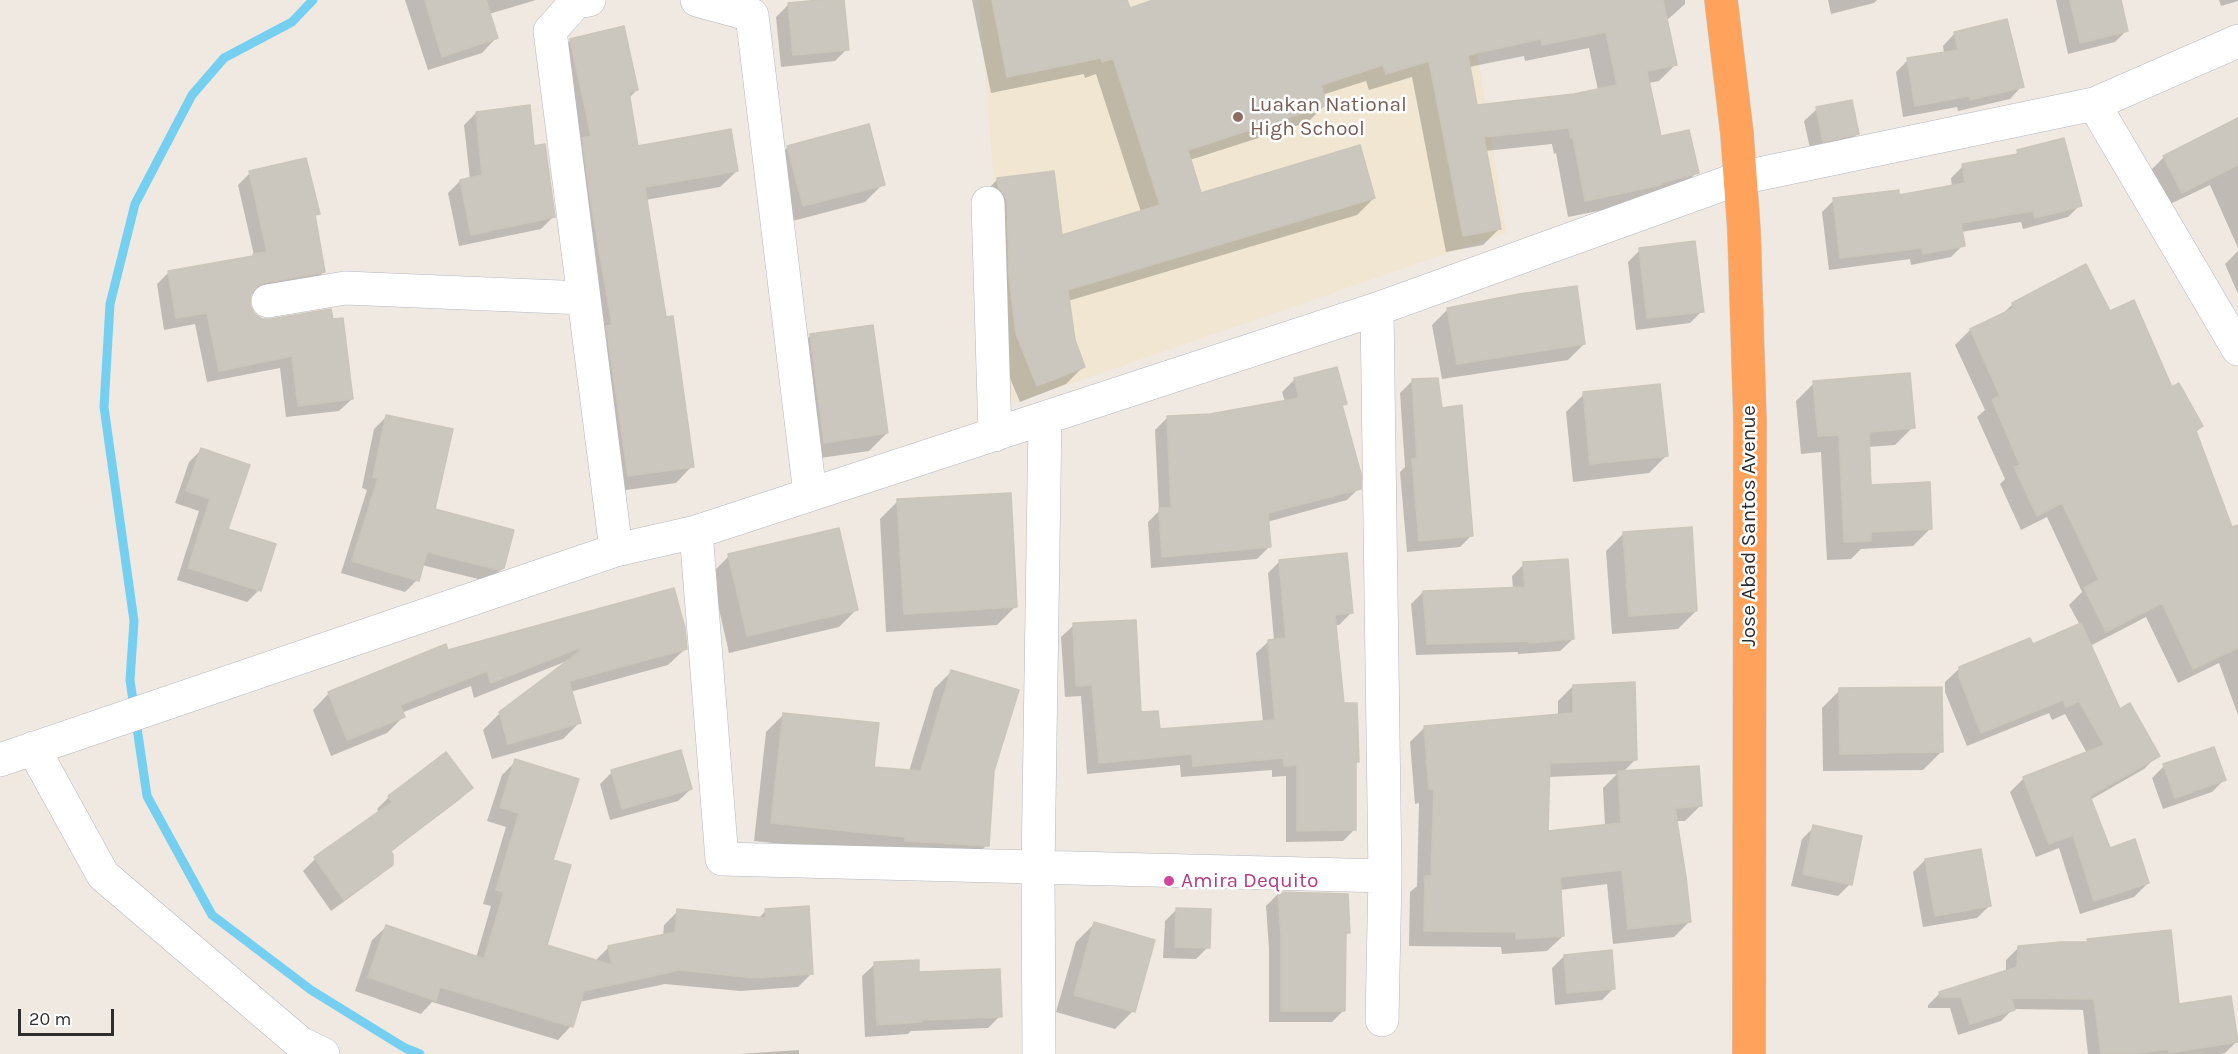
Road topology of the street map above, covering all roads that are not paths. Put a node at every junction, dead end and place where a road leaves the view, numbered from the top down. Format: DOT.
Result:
graph roads {
  1 [pos="589,0"];
  2 [pos="697,0"];
  3 [pos="1721,0"];
  4 [pos="2238,41"];
  5 [pos="2094,104"];
  6 [pos="1740,178"];
  7 [pos="988,203"];
  8 [pos="584,298"];
  9 [pos="268,301"];
  10 [pos="1377,309"];
  11 [pos="2238,349"];
  12 [pos="1045,419"];
  13 [pos="995,435"];
  14 [pos="810,495"];
  15 [pos="696,532"];
  16 [pos="616,550"];
  17 [pos="33,748"];
  18 [pos="0,760"];
  19 [pos="1038,868"];
  20 [pos="1385,876"];
  21 [pos="1382,1020"];
  22 [pos="323,1054"];
  23 [pos="1039,1054"];
  24 [pos="1749,1054"];
  1 -- 8 [label="street"];
  2 -- 14 [label="street"];
  3 -- 6 [label="highway, Jose Abad Santos Avenue"];
  4 -- 5 [label="street"];
  5 -- 6 [label="street"];
  5 -- 11 [label="street"];
  6 -- 10 [label="street"];
  6 -- 24 [label="highway, Jose Abad Santos Avenue"];
  7 -- 13 [label="street"];
  8 -- 9 [label="street"];
  8 -- 16 [label="street"];
  10 -- 12 [label="street"];
  10 -- 20 [label="street"];
  12 -- 13 [label="street"];
  12 -- 19 [label="street"];
  13 -- 14 [label="street"];
  14 -- 15 [label="street"];
  15 -- 16 [label="street"];
  15 -- 19 [label="street"];
  16 -- 17 [label="street"];
  17 -- 18 [label="street"];
  17 -- 22 [label="street"];
  19 -- 20 [label="street"];
  19 -- 23 [label="street"];
  20 -- 21 [label="street"];
}
